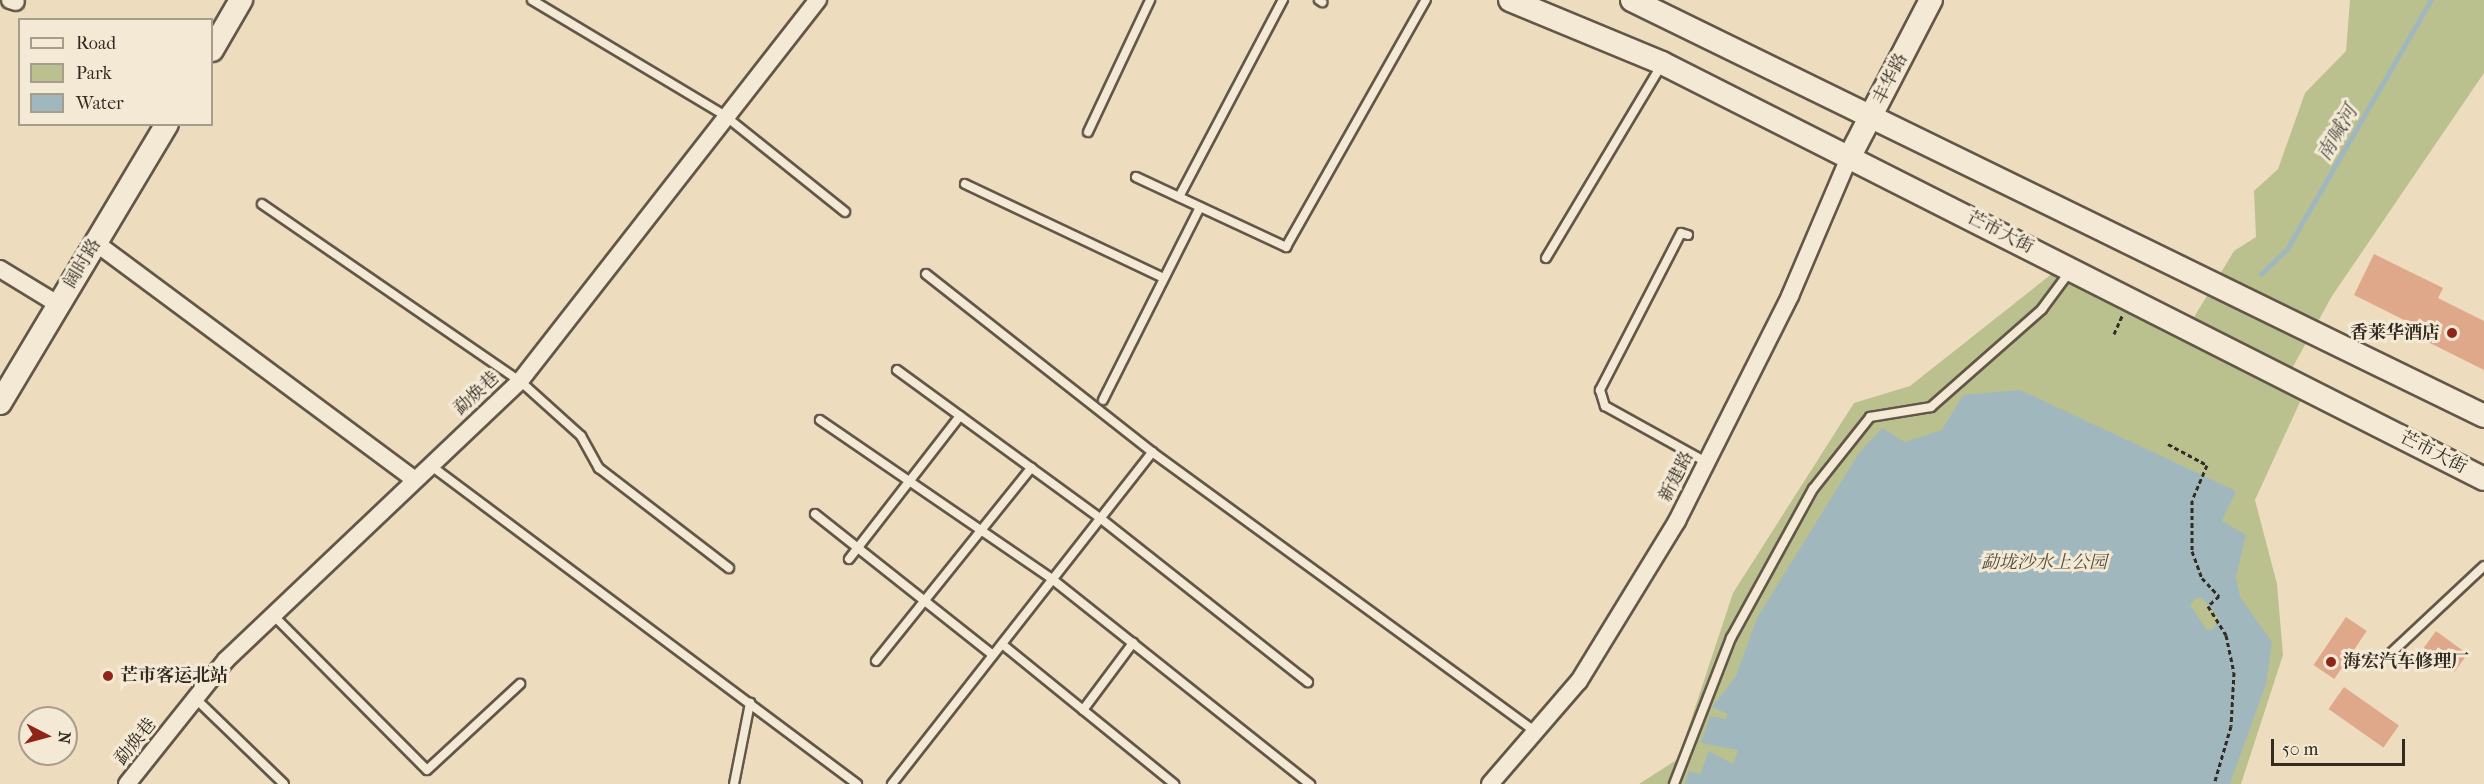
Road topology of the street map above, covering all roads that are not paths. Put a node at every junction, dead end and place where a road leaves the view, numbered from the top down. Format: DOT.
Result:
graph roads {
  1 [pos="241,0"];
  2 [pos="532,0"];
  3 [pos="818,0"];
  4 [pos="1149,0"];
  5 [pos="1283,0"];
  6 [pos="1426,0"];
  7 [pos="1510,0"];
  8 [pos="1632,0"];
  9 [pos="1931,0"];
  10 [pos="213,48"];
  11 [pos="1662,63"];
  12 [pos="724,115"];
  13 [pos="1871,117"];
  14 [pos="166,126"];
  15 [pos="1088,132"];
  16 [pos="1849,158"];
  17 [pos="1136,177"];
  18 [pos="965,184"];
  19 [pos="1179,197"];
  20 [pos="262,204"];
  21 [pos="1200,207"];
  22 [pos="845,212"];
  23 [pos="1688,235"];
  24 [pos="96,243"];
  25 [pos="1546,258"];
  26 [pos="0,269"];
  27 [pos="2072,270"];
  28 [pos="926,274"];
  29 [pos="1164,278"];
  30 [pos="59,305"];
  31 [pos="897,370"];
  32 [pos="519,381"];
  33 [pos="1103,400"];
  34 [pos="0,403"];
  35 [pos="960,416"];
  36 [pos="2484,416"];
  37 [pos="820,420"];
  38 [pos="1152,452"];
  39 [pos="1706,462"];
  40 [pos="430,464"];
  41 [pos="1031,468"];
  42 [pos="414,479"];
  43 [pos="2484,479"];
  44 [pos="908,480"];
  45 [pos="815,514"];
  46 [pos="1100,518"];
  47 [pos="980,530"];
  48 [pos="858,548"];
  49 [pos="849,559"];
  50 [pos="2484,566"];
  51 [pos="729,568"];
  52 [pos="1053,579"];
  53 [pos="926,599"];
  54 [pos="273,615"];
  55 [pos="1132,643"];
  56 [pos="1002,644"];
  57 [pos="2391,653"];
  58 [pos="993,655"];
  59 [pos="876,661"];
  60 [pos="1308,682"];
  61 [pos="520,684"];
  62 [pos="196,699"];
  63 [pos="750,703"];
  64 [pos="1083,710"];
  65 [pos="1532,729"];
  66 [pos="128,784"];
  67 [pos="284,784"];
  68 [pos="734,784"];
  69 [pos="857,784"];
  70 [pos="892,784"];
  71 [pos="1174,784"];
  72 [pos="1310,784"];
  73 [pos="1490,784"];
  74 [pos="1674,784"];
  1 -- 10 [label="main road"];
  2 -- 12 [label="lane"];
  3 -- 12 [label="street, 勐焕巷"];
  4 -- 15 [label="lane"];
  5 -- 19 [label="lane"];
  6 -- 21 [label="lane"];
  7 -- 11 [label="main road, 芒市大街"];
  8 -- 13 [label="main road"];
  9 -- 13 [label="main road, 丰华路"];
  11 -- 16 [label="main road, 芒市大街"];
  11 -- 25 [label="lane"];
  12 -- 22 [label="lane"];
  12 -- 32 [label="street, 勐焕巷"];
  13 -- 16 [label="main road, 丰华路"];
  13 -- 36 [label="main road"];
  14 -- 24 [label="main road, 阔时路"];
  16 -- 27 [label="main road, 芒市大街"];
  16 -- 39 [label="street, 新建路"];
  17 -- 19 [label="lane"];
  18 -- 29 [label="lane"];
  19 -- 21 [label="lane"];
  20 -- 32 [label="lane"];
  21 -- 29 [label="lane"];
  23 -- 39 [label="lane"];
  24 -- 30 [label="main road, 阔时路"];
  24 -- 42 [label="street"];
  26 -- 30 [label="street"];
  27 -- 43 [label="main road, 芒市大街"];
  27 -- 74 [label="lane"];
  28 -- 38 [label="lane"];
  29 -- 33 [label="lane"];
  30 -- 34 [label="main road, 阔时路"];
  31 -- 35 [label="lane"];
  32 -- 40 [label="street, 勐焕巷"];
  32 -- 51 [label="lane"];
  35 -- 41 [label="lane"];
  35 -- 44 [label="lane"];
  37 -- 44 [label="lane"];
  38 -- 46 [label="lane"];
  38 -- 65 [label="lane"];
  39 -- 65 [label="street, 新建路"];
  40 -- 42 [label="street, 勐焕巷"];
  40 -- 63 [label="lane"];
  41 -- 46 [label="lane"];
  41 -- 47 [label="lane"];
  42 -- 54 [label="street, 勐焕巷"];
  44 -- 47 [label="lane"];
  44 -- 48 [label="lane"];
  45 -- 48 [label="lane"];
  46 -- 52 [label="lane"];
  46 -- 60 [label="lane"];
  47 -- 52 [label="lane"];
  47 -- 53 [label="lane"];
  48 -- 49 [label="lane"];
  48 -- 53 [label="lane"];
  50 -- 57 [label="lane"];
  52 -- 55 [label="lane"];
  52 -- 56 [label="lane"];
  53 -- 58 [label="lane"];
  53 -- 59 [label="lane"];
  54 -- 61 [label="lane"];
  54 -- 62 [label="street, 勐焕巷"];
  55 -- 64 [label="lane"];
  55 -- 72 [label="lane"];
  56 -- 58 [label="lane"];
  56 -- 64 [label="lane"];
  58 -- 70 [label="lane"];
  62 -- 66 [label="street, 勐焕巷"];
  62 -- 67 [label="lane"];
  63 -- 68 [label="lane"];
  63 -- 69 [label="lane"];
  64 -- 71 [label="lane"];
  65 -- 73 [label="street, 新建路"];
}
